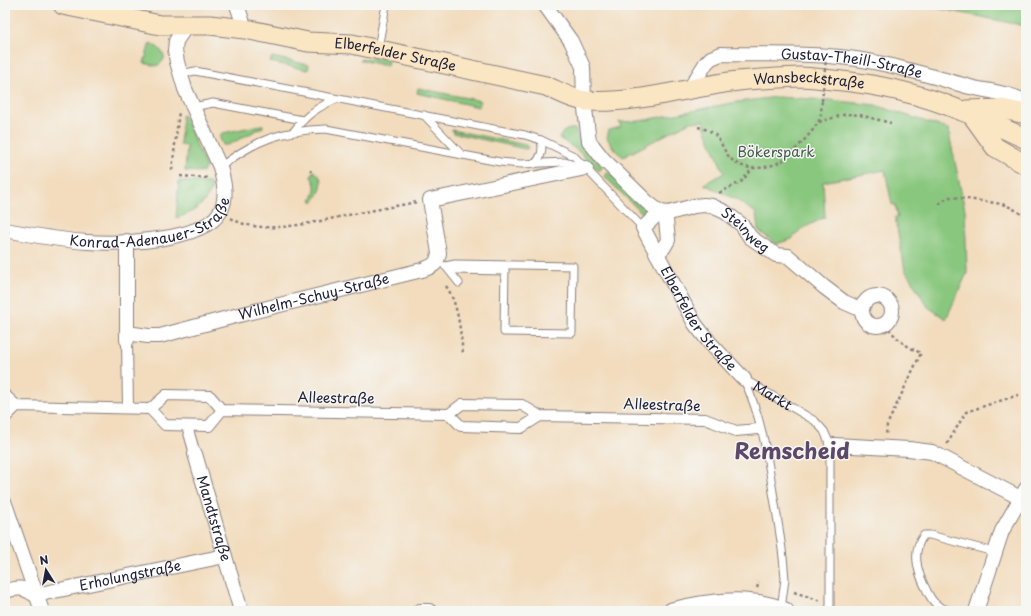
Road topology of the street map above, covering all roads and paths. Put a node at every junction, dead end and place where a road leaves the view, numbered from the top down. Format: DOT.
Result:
graph roads {
  1 [pos="63,5"];
  2 [pos="237,5"];
  3 [pos="386,5"];
  4 [pos="544,5"];
  5 [pos="187,25"];
  6 [pos="245,29"];
  7 [pos="377,50"];
  8 [pos="826,59"];
  9 [pos="180,74"];
  10 [pos="689,90"];
  11 [pos="336,98"];
  12 [pos="584,101"];
  13 [pos="1026,102"];
  14 [pos="193,107"];
  15 [pos="966,112"];
  16 [pos="1026,114"];
  17 [pos="423,115"];
  18 [pos="177,119"];
  19 [pos="303,120"];
  20 [pos="819,122"];
  21 [pos="891,123"];
  22 [pos="698,127"];
  23 [pos="294,131"];
  24 [pos="1026,139"];
  25 [pos="541,140"];
  26 [pos="462,155"];
  27 [pos="535,164"];
  28 [pos="1026,165"];
  29 [pos="586,168"];
  30 [pos="753,168"];
  31 [pos="172,170"];
  32 [pos="216,173"];
  33 [pos="180,176"];
  34 [pos="430,200"];
  35 [pos="939,204"];
  36 [pos="694,206"];
  37 [pos="220,211"];
  38 [pos="660,212"];
  39 [pos="1026,217"];
  40 [pos="643,228"];
  41 [pos="5,230"];
  42 [pos="126,241"];
  43 [pos="657,254"];
  44 [pos="439,264"];
  45 [pos="505,268"];
  46 [pos="459,283"];
  47 [pos="862,310"];
  48 [pos="885,324"];
  49 [pos="127,336"];
  50 [pos="463,353"];
  51 [pos="744,379"];
  52 [pos="1021,394"];
  53 [pos="5,395"];
  54 [pos="17,406"];
  55 [pos="128,408"];
  56 [pos="150,409"];
  57 [pos="222,410"];
  58 [pos="449,414"];
  59 [pos="540,416"];
  60 [pos="5,418"];
  61 [pos="187,426"];
  62 [pos="760,429"];
  63 [pos="834,445"];
  64 [pos="885,448"];
  65 [pos="195,454"];
  66 [pos="947,460"];
  67 [pos="1024,496"];
  68 [pos="5,504"];
  69 [pos="994,552"];
  70 [pos="225,556"];
  71 [pos="759,582"];
  72 [pos="757,588"];
  73 [pos="5,590"];
  74 [pos="792,591"];
  75 [pos="36,595"];
  76 [pos="823,602"];
  77 [pos="774,609"];
  78 [pos="42,611"];
  79 [pos="241,611"];
  80 [pos="420,611"];
  81 [pos="429,611"];
  82 [pos="672,611"];
  83 [pos="829,611"];
  84 [pos="950,611"];
  85 [pos="976,611"];
  1 -- 5 [label="main road, Elberfelder Straße"];
  2 -- 6 [label="street"];
  3 -- 7 [label="lane"];
  4 -- 12 [label="street"];
  5 -- 6 [label="main road, Elberfelder Straße"];
  5 -- 9 [label="street, Konrad-Adenauer-Straße"];
  6 -- 7 [label="main road, Elberfelder Straße"];
  7 -- 12 [label="main road, Elberfelder Straße"];
  8 -- 20 [label="path, bridge"];
  9 -- 11 [label="lane"];
  9 -- 14 [label="street, Konrad-Adenauer-Straße"];
  10 -- 12 [label="main road, Wansbeckstraße"];
  10 -- 13 [label="street, Gustav-Theill-Straße"];
  10 -- 15 [label="main road, Wansbeckstraße"];
  11 -- 17 [label="lane"];
  11 -- 19 [label="lane"];
  12 -- 38 [label="street, Elberfelder Straße"];
  14 -- 19 [label="lane"];
  14 -- 32 [label="street, Konrad-Adenauer-Straße"];
  15 -- 16 [label="main road"];
  15 -- 24 [label="main road, Wansbeckstraße"];
  15 -- 28 [label="main road"];
  17 -- 25 [label="lane"];
  17 -- 26 [label="lane"];
  18 -- 31 [label="path"];
  19 -- 23 [label="lane"];
  20 -- 21 [label="path"];
  20 -- 30 [label="path"];
  22 -- 30 [label="path"];
  23 -- 26 [label="lane"];
  23 -- 32 [label="lane"];
  25 -- 27 [label="lane"];
  25 -- 29 [label="lane"];
  26 -- 27 [label="lane"];
  27 -- 29 [label="lane"];
  29 -- 34 [label="street"];
  29 -- 40 [label="lane"];
  30 -- 36 [label="path"];
  32 -- 33 [label="path"];
  32 -- 37 [label="street, Konrad-Adenauer-Straße"];
  34 -- 37 [label="path"];
  34 -- 44 [label="street"];
  35 -- 39 [label="path"];
  36 -- 38 [label="street, Steinweg"];
  36 -- 47 [label="street, Steinweg"];
  37 -- 42 [label="street, Konrad-Adenauer-Straße"];
  38 -- 40 [label="street"];
  38 -- 43 [label="street, Elberfelder Straße"];
  40 -- 43 [label="street, Elberfelder Straße"];
  41 -- 42 [label="street, Konrad-Adenauer-Straße"];
  42 -- 49 [label="street"];
  43 -- 51 [label="street, Elberfelder Straße"];
  44 -- 45 [label="lane"];
  44 -- 46 [label="lane"];
  44 -- 49 [label="street, Wilhelm-Schuy-Straße"];
  44 -- 50 [label="path"];
  45 -- 45 [label="lane"];
  47 -- 48 [label="street"];
  47 -- 48 [label="street"];
  48 -- 64 [label="path"];
  49 -- 55 [label="street"];
  51 -- 62 [label="lane, Markt"];
  51 -- 83 [label="lane, Markt"];
  52 -- 66 [label="path"];
  53 -- 54 [label="street"];
  54 -- 55 [label="street"];
  54 -- 60 [label="street"];
  55 -- 56 [label="street"];
  56 -- 57 [label="street"];
  56 -- 61 [label="street"];
  57 -- 58 [label="street, Alleestraße"];
  57 -- 61 [label="street"];
  58 -- 59 [label="street"];
  58 -- 59 [label="street"];
  59 -- 62 [label="street, Alleestraße"];
  61 -- 65 [label="street, Mandtstraße"];
  62 -- 77 [label="lane, Markt"];
  63 -- 64 [label="street"];
  64 -- 66 [label="street"];
  65 -- 70 [label="street, Mandtstraße"];
  66 -- 67 [label="street"];
  67 -- 69 [label="street"];
  68 -- 75 [label="street"];
  69 -- 84 [label="lane"];
  69 -- 85 [label="street"];
  70 -- 75 [label="street, Erholungstraße"];
  70 -- 79 [label="street, Mandtstraße"];
  71 -- 72 [label="path"];
  73 -- 75 [label="street"];
  74 -- 76 [label="path"];
  75 -- 78 [label="street"];
  77 -- 82 [label="street"];
  80 -- 81 [label="street"];
}
